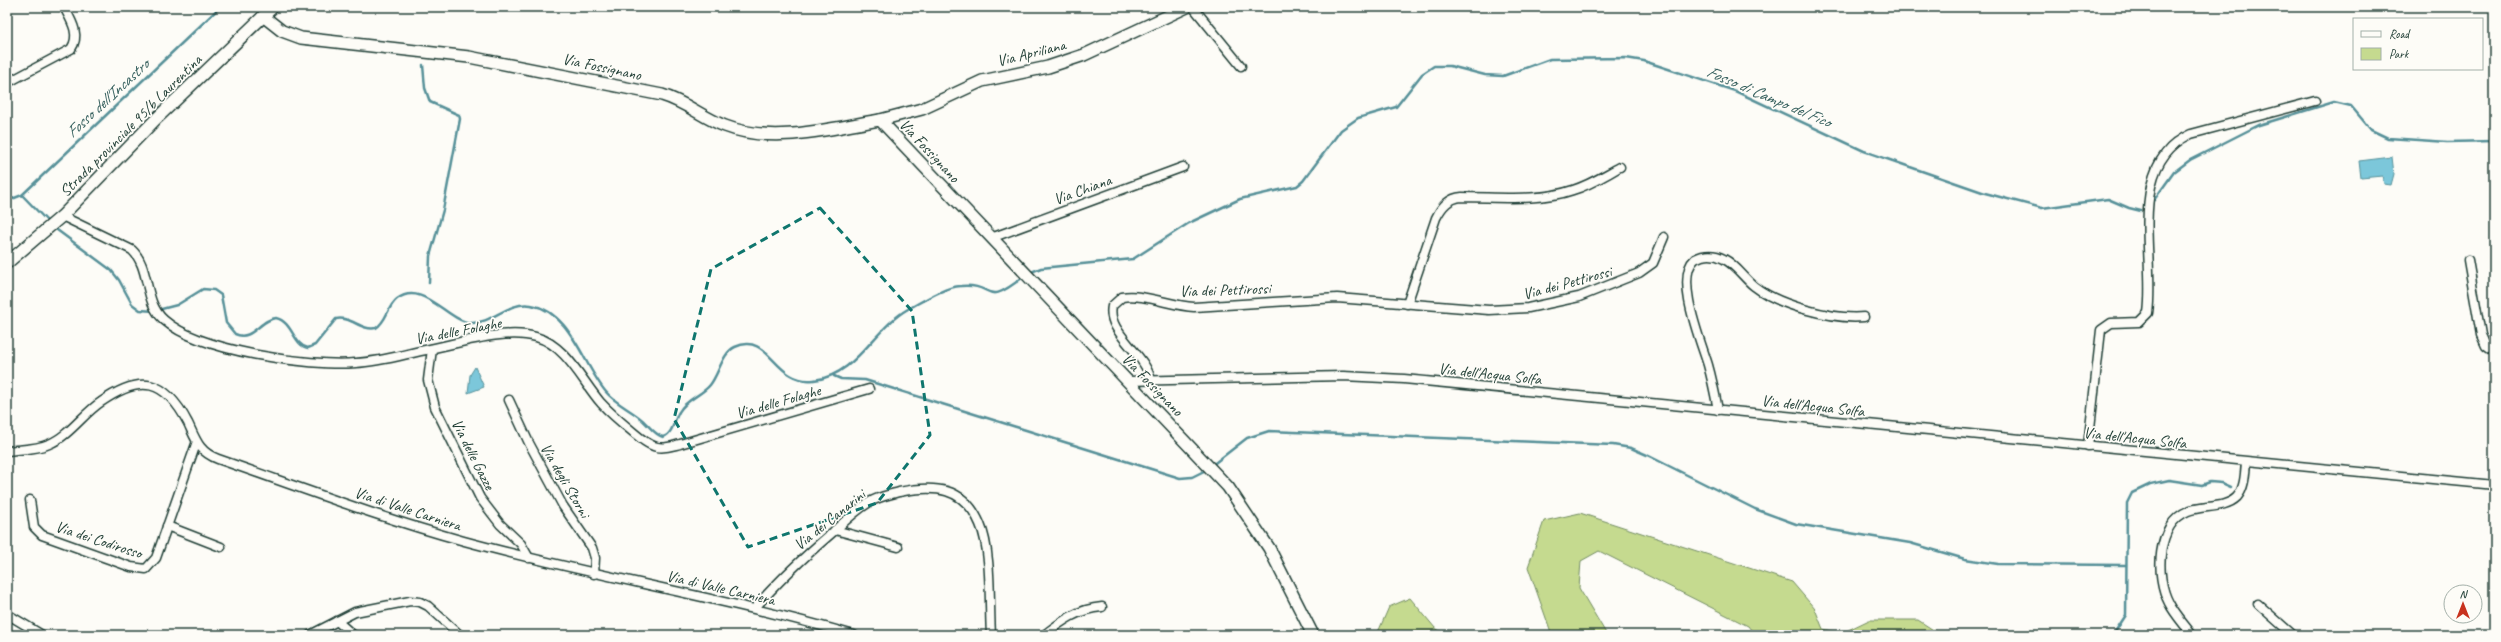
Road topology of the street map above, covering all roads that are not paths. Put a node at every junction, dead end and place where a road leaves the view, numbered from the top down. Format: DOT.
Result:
graph roads {
  1 [pos="64,7"];
  2 [pos="273,7"];
  3 [pos="1187,7"];
  4 [pos="1193,7"];
  5 [pos="263,16"];
  6 [pos="1241,66"];
  7 [pos="7,83"];
  8 [pos="2315,101"];
  9 [pos="880,120"];
  10 [pos="1183,167"];
  11 [pos="1620,167"];
  12 [pos="62,216"];
  13 [pos="991,238"];
  14 [pos="1664,238"];
  15 [pos="2468,260"];
  16 [pos="7,263"];
  17 [pos="1407,304"];
  18 [pos="1864,317"];
  19 [pos="432,349"];
  20 [pos="2494,352"];
  21 [pos="1128,381"];
  22 [pos="1151,381"];
  23 [pos="869,389"];
  24 [pos="509,400"];
  25 [pos="1718,410"];
  26 [pos="196,444"];
  27 [pos="2088,446"];
  28 [pos="7,451"];
  29 [pos="2246,462"];
  30 [pos="2494,485"];
  31 [pos="30,500"];
  32 [pos="167,526"];
  33 [pos="834,530"];
  34 [pos="222,546"];
  35 [pos="898,546"];
  36 [pos="530,558"];
  37 [pos="594,574"];
  38 [pos="2258,604"];
  39 [pos="1102,607"];
  40 [pos="755,608"];
  41 [pos="7,614"];
  42 [pos="337,621"];
  43 [pos="42,635"];
  44 [pos="310,635"];
  45 [pos="353,635"];
  46 [pos="460,635"];
  47 [pos="854,635"];
  48 [pos="991,635"];
  49 [pos="1044,635"];
  50 [pos="1313,635"];
  51 [pos="2192,635"];
  52 [pos="2293,635"];
  1 -- 7 [label="street"];
  2 -- 5 [label="street, Strada provinciale 95/b Laurentina"];
  3 -- 9 [label="street, Via Apriliana"];
  4 -- 6 [label="street"];
  5 -- 9 [label="street, Via Fossignano"];
  5 -- 12 [label="street, Strada provinciale 95/b Laurentina"];
  8 -- 27 [label="street"];
  9 -- 13 [label="street, Via Fossignano"];
  10 -- 13 [label="street, Via Chiana"];
  11 -- 17 [label="street"];
  12 -- 16 [label="street, Strada provinciale 95/b Laurentina"];
  12 -- 19 [label="street, Via delle Folaghe"];
  13 -- 21 [label="street, Via Fossignano"];
  14 -- 17 [label="street, Via dei Pettirossi"];
  15 -- 20 [label="street"];
  17 -- 22 [label="street, Via dei Pettirossi"];
  18 -- 25 [label="street"];
  19 -- 23 [label="street, Via delle Folaghe"];
  19 -- 36 [label="street, Via delle Gazze"];
  21 -- 22 [label="street, Via dell'Acqua Solfa"];
  21 -- 50 [label="street, Via Fossignano"];
  22 -- 25 [label="street, Via dell'Acqua Solfa"];
  24 -- 37 [label="street, Via degli Storni"];
  25 -- 27 [label="street, Via dell'Acqua Solfa"];
  26 -- 28 [label="street, Via di Valle Carniera"];
  26 -- 32 [label="street, Via dei Codirosso"];
  26 -- 36 [label="street, Via di Valle Carniera"];
  27 -- 29 [label="street, Via dell'Acqua Solfa"];
  29 -- 30 [label="street, Via dell'Acqua Solfa"];
  29 -- 51 [label="street"];
  31 -- 32 [label="street, Via dei Codirosso"];
  32 -- 34 [label="street"];
  33 -- 35 [label="street"];
  33 -- 40 [label="street, Via dei Canarini"];
  33 -- 48 [label="street, Via dei Canarini"];
  36 -- 37 [label="street, Via di Valle Carniera"];
  37 -- 40 [label="street, Via di Valle Carniera"];
  38 -- 52 [label="street"];
  39 -- 49 [label="street"];
  40 -- 47 [label="street, Via di Valle Carniera"];
  41 -- 43 [label="street"];
  42 -- 44 [label="street"];
  42 -- 45 [label="street"];
  42 -- 46 [label="street"];
}
